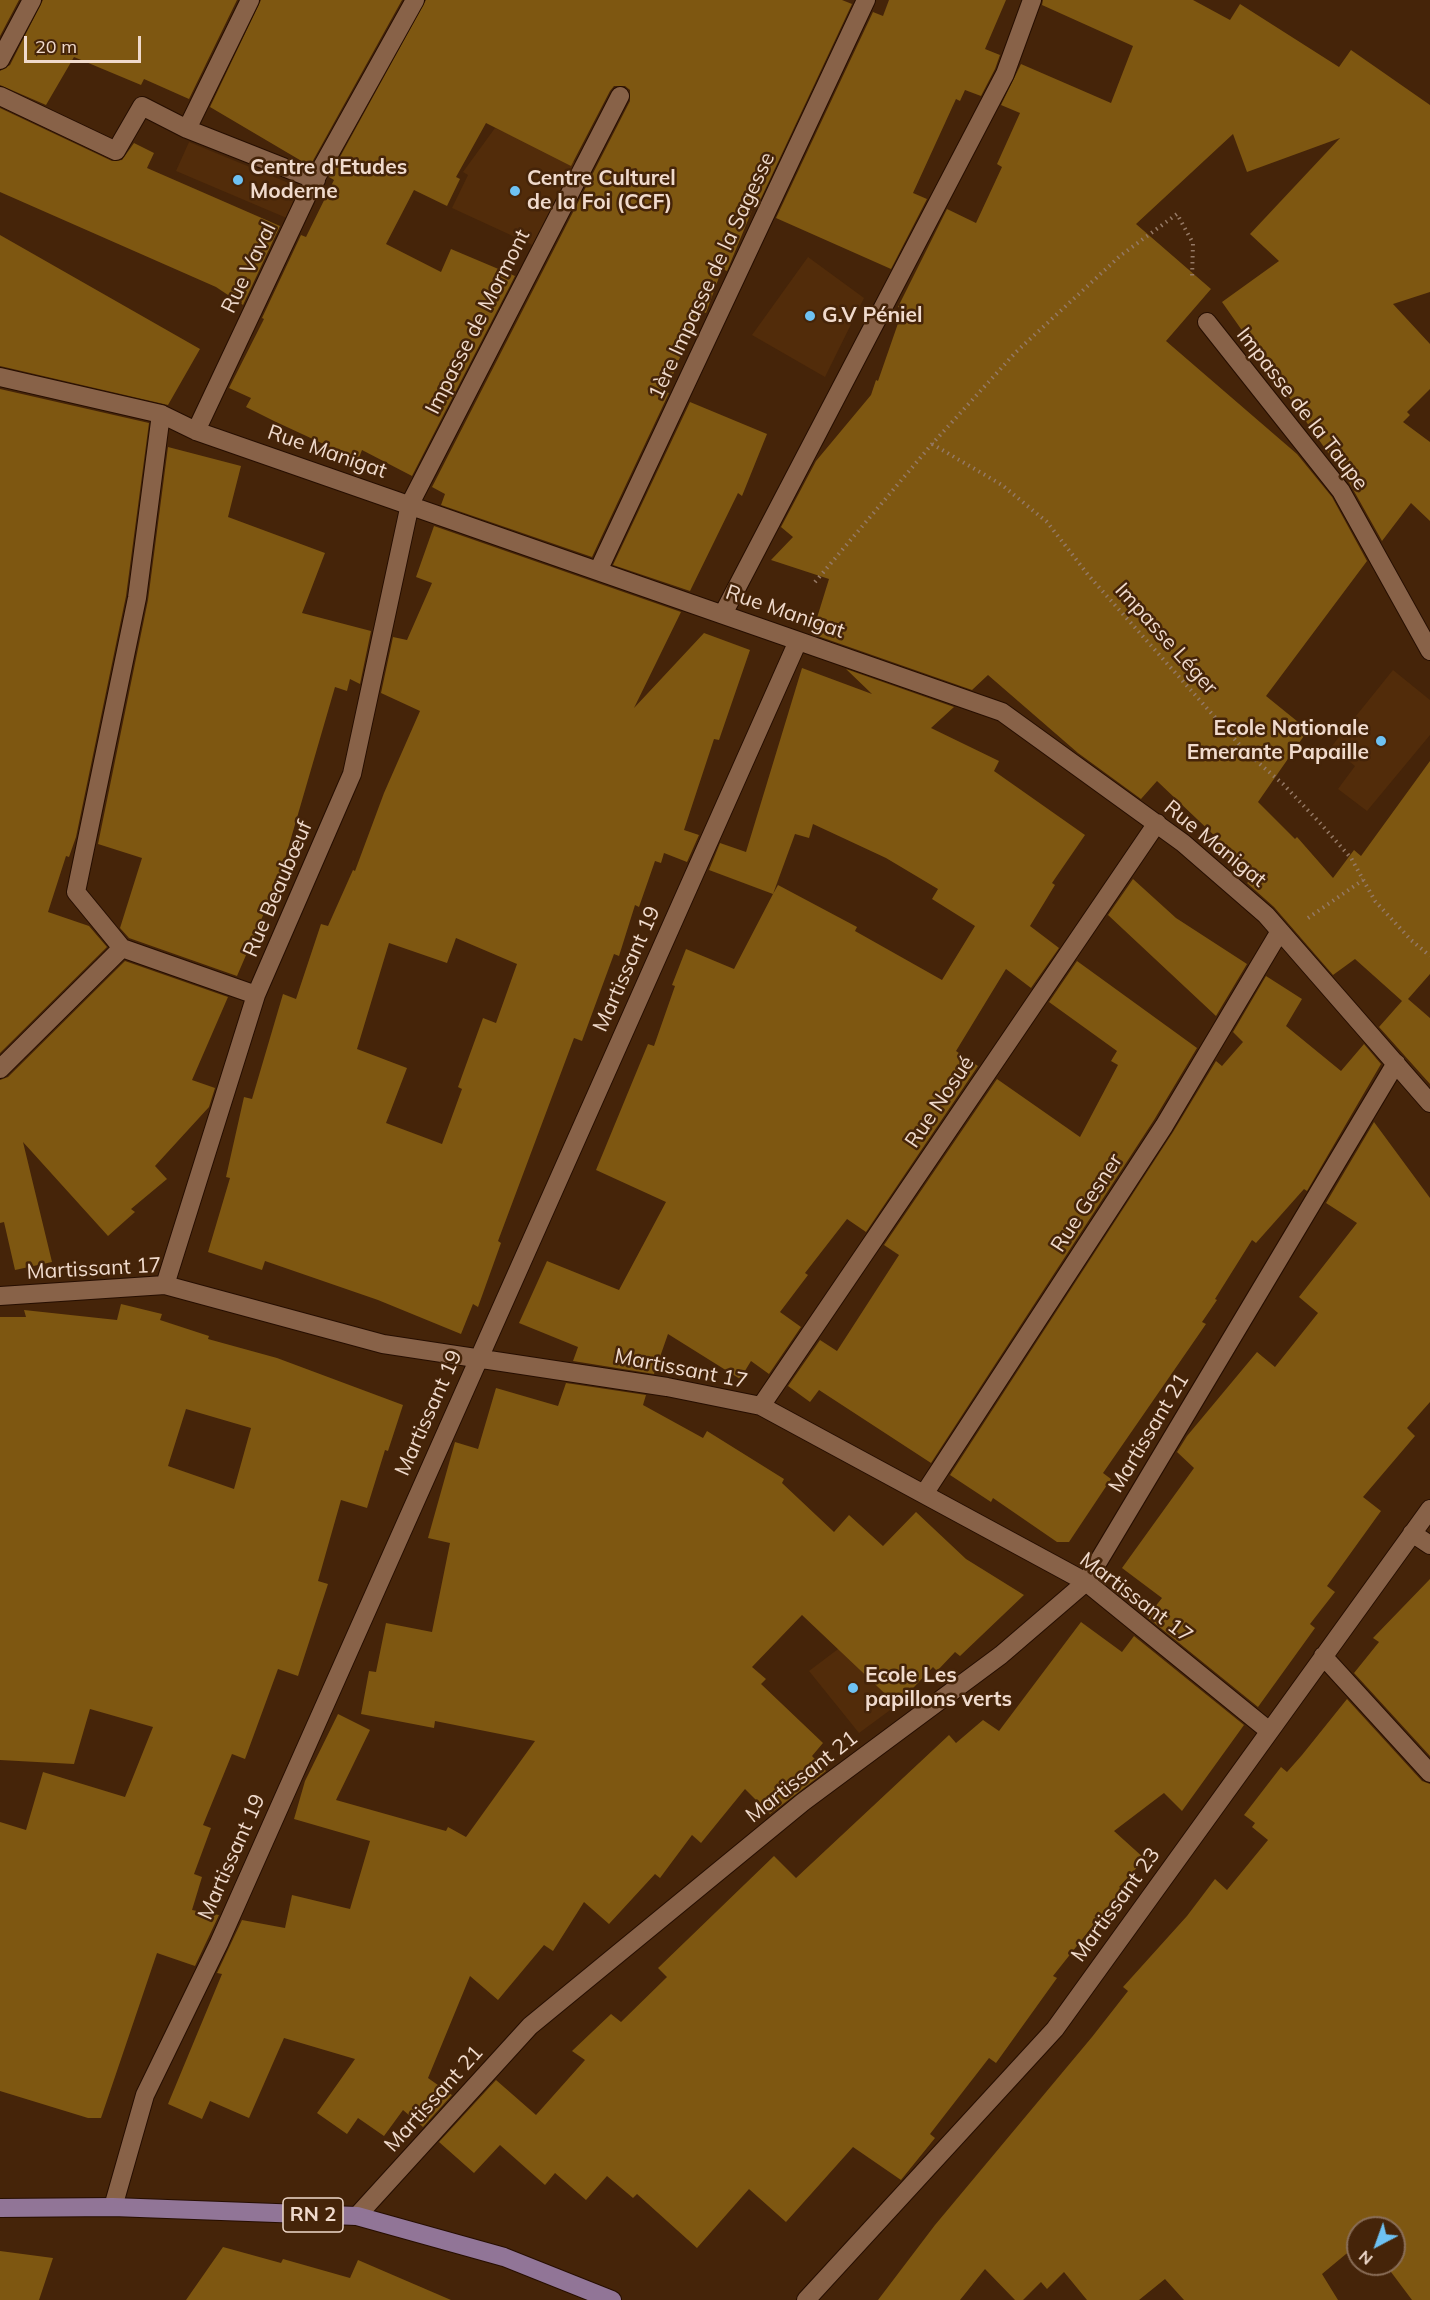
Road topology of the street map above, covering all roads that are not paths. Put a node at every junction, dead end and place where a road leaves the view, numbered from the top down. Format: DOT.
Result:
graph roads {
  1 [pos="32,0"];
  2 [pos="250,0"];
  3 [pos="415,0"];
  4 [pos="866,0"];
  5 [pos="1032,0"];
  6 [pos="0,60"];
  7 [pos="0,96"];
  8 [pos="620,96"];
  9 [pos="187,129"];
  10 [pos="316,180"];
  11 [pos="1206,322"];
  12 [pos="0,377"];
  13 [pos="161,414"];
  14 [pos="196,430"];
  15 [pos="410,504"];
  16 [pos="598,571"];
  17 [pos="723,614"];
  18 [pos="798,641"];
  19 [pos="1430,651"];
  20 [pos="1157,823"];
  21 [pos="1280,931"];
  22 [pos="122,948"];
  23 [pos="256,995"];
  24 [pos="1395,1062"];
  25 [pos="0,1069"];
  26 [pos="1430,1103"];
  27 [pos="165,1285"];
  28 [pos="0,1296"];
  29 [pos="478,1358"];
  30 [pos="761,1406"];
  31 [pos="924,1494"];
  32 [pos="1430,1509"];
  33 [pos="1412,1533"];
  34 [pos="1430,1545"];
  35 [pos="1086,1582"];
  36 [pos="1323,1656"];
  37 [pos="1268,1730"];
  38 [pos="1430,1773"];
  39 [pos="113,2207"];
  40 [pos="0,2208"];
  41 [pos="357,2216"];
  42 [pos="612,2300"];
  43 [pos="806,2300"];
  1 -- 6 [label="street"];
  2 -- 9 [label="street"];
  3 -- 10 [label="street, Rue Vaval"];
  4 -- 16 [label="street, 1ère Impasse de la Sagesse"];
  5 -- 17 [label="street"];
  7 -- 9 [label="street"];
  8 -- 15 [label="street, Impasse de Mormont"];
  9 -- 10 [label="street"];
  10 -- 14 [label="street, Rue Vaval"];
  11 -- 19 [label="street, Impasse de la Taupe"];
  12 -- 13 [label="street, Rue Manigat"];
  13 -- 14 [label="street, Rue Manigat"];
  13 -- 22 [label="street"];
  14 -- 15 [label="street, Rue Manigat"];
  15 -- 16 [label="street, Rue Manigat"];
  15 -- 23 [label="street, Rue Beaubœuf"];
  16 -- 17 [label="street, Rue Manigat"];
  17 -- 18 [label="street, Rue Manigat"];
  18 -- 20 [label="street, Rue Manigat"];
  18 -- 29 [label="street, Martissant 19"];
  20 -- 21 [label="street, Rue Manigat"];
  20 -- 30 [label="street, Rue Nosué"];
  21 -- 24 [label="street, Rue Manigat"];
  21 -- 31 [label="street, Rue Gesner"];
  22 -- 23 [label="street"];
  22 -- 25 [label="street"];
  23 -- 27 [label="street, Rue Beaubœuf"];
  24 -- 26 [label="street, Rue Manigat"];
  24 -- 35 [label="street, Martissant 21"];
  27 -- 28 [label="street, Martissant 17"];
  27 -- 29 [label="street, Martissant 17"];
  29 -- 30 [label="street, Martissant 17"];
  29 -- 39 [label="street, Martissant 19"];
  30 -- 31 [label="street, Martissant 17"];
  31 -- 35 [label="street, Martissant 17"];
  32 -- 33 [label="street, Martissant 23"];
  33 -- 34 [label="street"];
  33 -- 36 [label="street, Martissant 23"];
  35 -- 37 [label="street, Martissant 17"];
  35 -- 41 [label="street, Martissant 21"];
  36 -- 37 [label="street, Martissant 23"];
  36 -- 38 [label="street"];
  37 -- 43 [label="street, Martissant 23"];
  39 -- 40 [label="main road, RN 2"];
  39 -- 41 [label="main road, RN 2"];
  41 -- 42 [label="main road, RN 2"];
}
